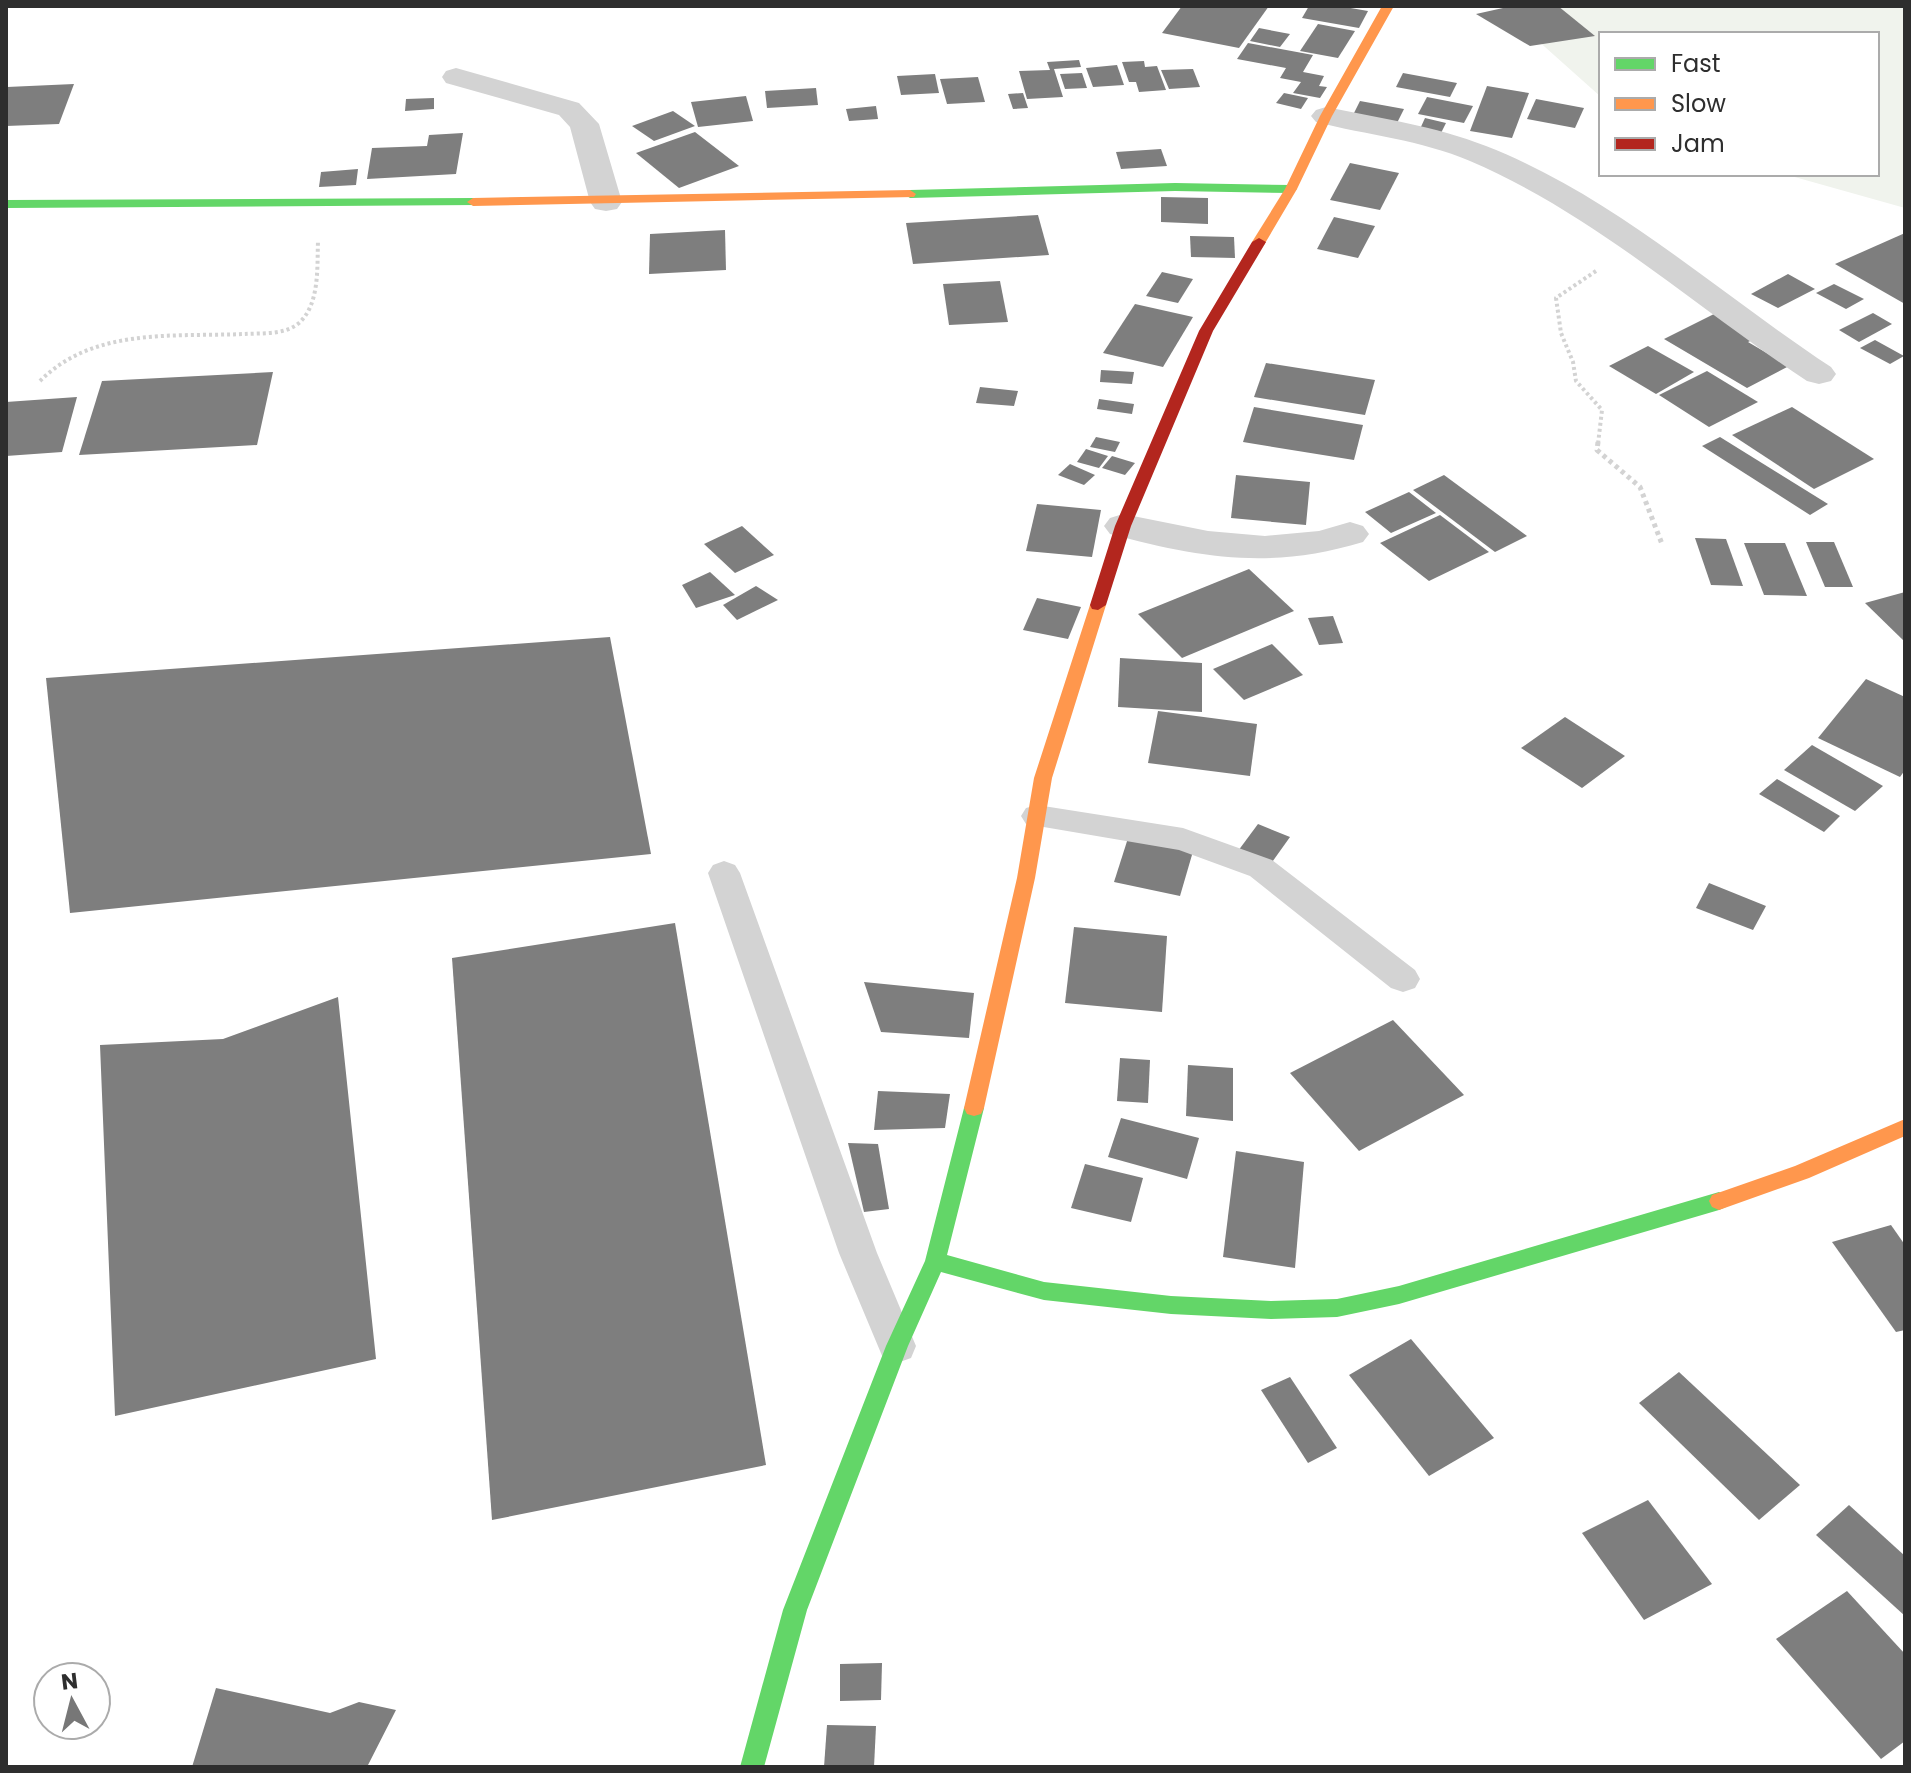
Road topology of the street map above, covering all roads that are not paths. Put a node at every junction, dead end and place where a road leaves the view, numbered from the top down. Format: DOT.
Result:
graph roads {
  1 [pos="1388,6"];
  2 [pos="456,77"];
  3 [pos="1326,116"];
  4 [pos="1291,189"];
  5 [pos="606,202"];
  6 [pos="6,204"];
  7 [pos="1819,374"];
  8 [pos="1123,526"];
  9 [pos="1350,534"];
  10 [pos="1037,816"];
  11 [pos="724,873"];
  12 [pos="1403,979"];
  13 [pos="1905,1127"];
  14 [pos="935,1261"];
  15 [pos="897,1346"];
  16 [pos="752,1767"];
  1 -- 3 [label="street"];
  2 -- 5 [label="street"];
  3 -- 4 [label="street"];
  3 -- 7 [label="street"];
  4 -- 5 [label="street"];
  4 -- 8 [label="street"];
  5 -- 6 [label="street"];
  8 -- 9 [label="street"];
  8 -- 10 [label="street"];
  10 -- 12 [label="lane"];
  10 -- 14 [label="street"];
  11 -- 15 [label="lane"];
  13 -- 14 [label="street"];
  14 -- 15 [label="street"];
  15 -- 16 [label="street"];
}
